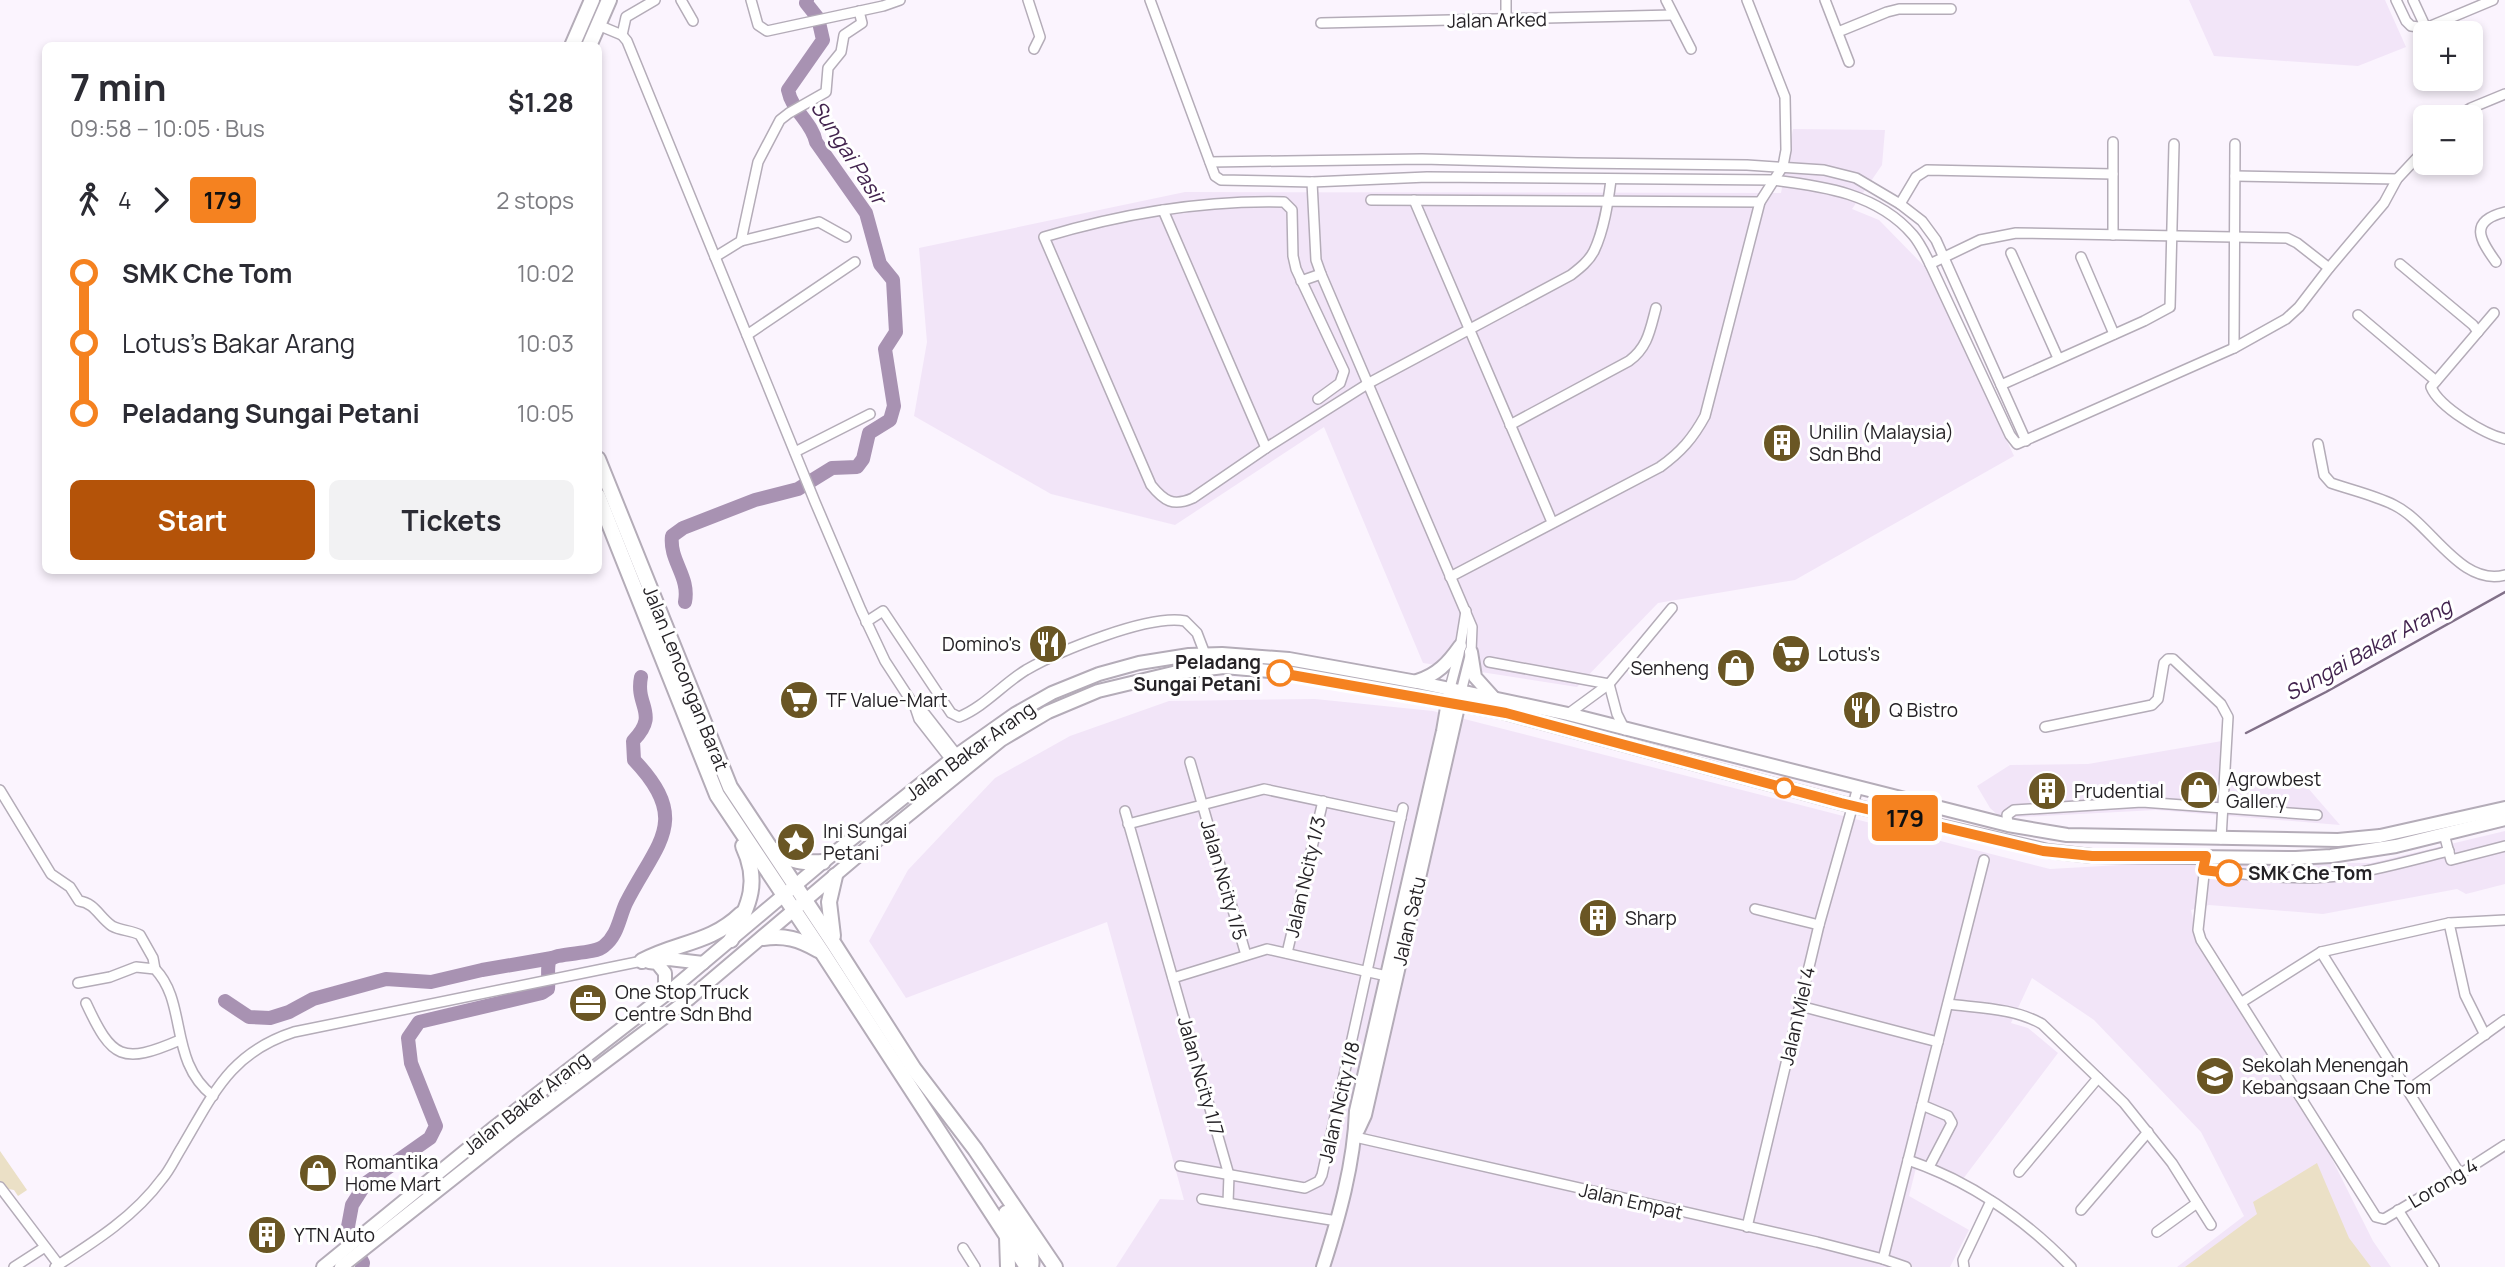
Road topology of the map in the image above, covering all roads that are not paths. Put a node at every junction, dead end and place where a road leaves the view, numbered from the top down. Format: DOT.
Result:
graph roads {
  1 [pos="592,0"];
  2 [pos="609,0"];
  3 [pos="655,0"];
  4 [pos="681,0"];
  5 [pos="751,0"];
  6 [pos="900,0"];
  7 [pos="1028,0"];
  8 [pos="1150,0"];
  9 [pos="1506,0"];
  10 [pos="1666,0"];
  11 [pos="1747,0"];
  12 [pos="1825,0"];
  13 [pos="2396,0"];
  14 [pos="2413,0"];
  15 [pos="2493,0"];
  16 [pos="881,3"];
  17 [pos="863,7"];
  18 [pos="1951,9"];
  19 [pos="1672,15"];
  20 [pos="1506,20"];
  21 [pos="693,21"];
  22 [pos="2423,21"];
  23 [pos="2443,21"];
  24 [pos="1321,23"];
  25 [pos="598,25"];
  26 [pos="2413,26"];
  27 [pos="1838,32"];
  28 [pos="622,35"];
  29 [pos="574,42"];
  30 [pos="591,42"];
  31 [pos="1034,49"];
  32 [pos="1691,49"];
  33 [pos="1849,62"];
  34 [pos="2505,94"];
  35 [pos="2478,105"];
  36 [pos="2113,142"];
  37 [pos="2174,144"];
  38 [pos="2235,144"];
  39 [pos="1422,159"];
  40 [pos="1210,162"];
  41 [pos="2413,162"];
  42 [pos="1783,166"];
  43 [pos="2113,174"];
  44 [pos="2235,176"];
  45 [pos="1427,177"];
  46 [pos="2397,179"];
  47 [pos="1611,180"];
  48 [pos="1773,180"];
  49 [pos="1312,182"];
  50 [pos="1371,200"];
  51 [pos="1414,200"];
  52 [pos="1608,201"];
  53 [pos="1760,202"];
  54 [pos="1900,204"];
  55 [pos="1163,210"];
  56 [pos="2505,212"];
  57 [pos="2113,235"];
  58 [pos="846,237"];
  59 [pos="2173,237"];
  60 [pos="2235,238"];
  61 [pos="741,241"];
  62 [pos="2011,253"];
  63 [pos="715,257"];
  64 [pos="1945,257"];
  65 [pos="2081,257"];
  66 [pos="855,262"];
  67 [pos="2496,262"];
  68 [pos="1930,264"];
  69 [pos="2400,264"];
  70 [pos="2329,268"];
  71 [pos="1321,274"];
  72 [pos="1301,281"];
  73 [pos="1656,308"];
  74 [pos="2494,313"];
  75 [pos="2358,315"];
  76 [pos="1468,329"];
  77 [pos="2478,332"];
  78 [pos="2114,334"];
  79 [pos="747,335"];
  80 [pos="2234,348"];
  81 [pos="2058,358"];
  82 [pos="2436,381"];
  83 [pos="1369,383"];
  84 [pos="2001,384"];
  85 [pos="1318,399"];
  86 [pos="870,414"];
  87 [pos="1510,425"];
  88 [pos="2505,439"];
  89 [pos="2026,441"];
  90 [pos="2318,444"];
  91 [pos="1266,448"];
  92 [pos="795,452"];
  93 [pos="602,469"];
  94 [pos="602,506"];
  95 [pos="1552,522"];
  96 [pos="2505,575"];
  97 [pos="1450,577"];
  98 [pos="1672,608"];
  99 [pos="866,622"];
  100 [pos="1466,649"];
  101 [pos="1205,654"];
  102 [pos="1489,662"];
  103 [pos="1417,682"];
  104 [pos="1609,684"];
  105 [pos="1454,697"];
  106 [pos="1493,697"];
  107 [pos="1427,700"];
  108 [pos="1482,709"];
  109 [pos="1568,714"];
  110 [pos="2045,727"];
  111 [pos="1449,728"];
  112 [pos="1625,730"];
  113 [pos="954,758"];
  114 [pos="1190,762"];
  115 [pos="1858,786"];
  116 [pos="0,790"];
  117 [pos="1323,801"];
  118 [pos="1202,805"];
  119 [pos="1853,806"];
  120 [pos="2222,807"];
  121 [pos="2505,808"];
  122 [pos="726,811"];
  123 [pos="1125,811"];
  124 [pos="2317,815"];
  125 [pos="2505,819"];
  126 [pos="1128,824"];
  127 [pos="2008,825"];
  128 [pos="2444,835"];
  129 [pos="2221,839"];
  130 [pos="2277,840"];
  131 [pos="768,845"];
  132 [pos="2505,846"];
  133 [pos="2364,853"];
  134 [pos="2450,855"];
  135 [pos="2206,856"];
  136 [pos="2277,858"];
  137 [pos="2296,858"];
  138 [pos="1984,860"];
  139 [pos="823,862"];
  140 [pos="2203,870"];
  141 [pos="2367,870"];
  142 [pos="835,876"];
  143 [pos="2299,877"];
  144 [pos="796,885"];
  145 [pos="783,895"];
  146 [pos="806,900"];
  147 [pos="748,906"];
  148 [pos="1755,909"];
  149 [pos="794,911"];
  150 [pos="2505,920"];
  151 [pos="2449,923"];
  152 [pos="1819,925"];
  153 [pos="763,938"];
  154 [pos="731,940"];
  155 [pos="828,948"];
  156 [pos="2321,952"];
  157 [pos="1287,953"];
  158 [pos="1246,955"];
  159 [pos="642,961"];
  160 [pos="703,963"];
  161 [pos="155,969"];
  162 [pos="1368,973"];
  163 [pos="1391,977"];
  164 [pos="1173,978"];
  165 [pos="78,983"];
  166 [pos="665,995"];
  167 [pos="2242,1002"];
  168 [pos="86,1003"];
  169 [pos="1948,1004"];
  170 [pos="1800,1006"];
  171 [pos="2505,1020"];
  172 [pos="2485,1035"];
  173 [pos="180,1040"];
  174 [pos="1938,1042"];
  175 [pos="2098,1078"];
  176 [pos="2408,1090"];
  177 [pos="213,1096"];
  178 [pos="1922,1105"];
  179 [pos="2148,1132"];
  180 [pos="1355,1137"];
  181 [pos="2505,1145"];
  182 [pos="975,1149"];
  183 [pos="1908,1160"];
  184 [pos="1180,1166"];
  185 [pos="1929,1167"];
  186 [pos="2019,1172"];
  187 [pos="2460,1174"];
  188 [pos="1229,1175"];
  189 [pos="0,1187"];
  190 [pos="1202,1199"];
  191 [pos="1991,1201"];
  192 [pos="1228,1203"];
  193 [pos="2197,1203"];
  194 [pos="2081,1210"];
  195 [pos="2398,1210"];
  196 [pos="1337,1221"];
  197 [pos="2211,1225"];
  198 [pos="1747,1227"];
  199 [pos="2157,1232"];
  200 [pos="1007,1237"];
  201 [pos="368,1238"];
  202 [pos="45,1247"];
  203 [pos="963,1248"];
  204 [pos="1883,1259"];
  205 [pos="340,1263"];
  206 [pos="57,1266"];
  207 [pos="14,1267"];
  208 [pos="323,1267"];
  209 [pos="975,1267"];
  210 [pos="1008,1267"];
  211 [pos="1029,1267"];
  212 [pos="1055,1267"];
  213 [pos="1323,1267"];
  214 [pos="1906,1267"];
  215 [pos="1964,1267"];
  216 [pos="2071,1267"];
  217 [pos="2434,1267"];
  1 -- 29 [label="highway"];
  2 -- 25 [label="highway"];
  3 -- 28 [label="street"];
  4 -- 21 [label="street"];
  5 -- 17 [label="street"];
  6 -- 16 [label="street"];
  7 -- 31 [label="street"];
  8 -- 40 [label="street"];
  9 -- 20 [label="street"];
  10 -- 19 [label="street"];
  11 -- 42 [label="street"];
  12 -- 27 [label="street"];
  13 -- 26 [label="street"];
  14 -- 22 [label="street"];
  15 -- 23 [label="street"];
  16 -- 17 [label="street"];
  17 -- 61 [label="street"];
  18 -- 27 [label="street"];
  19 -- 20 [label="street, Jalan Arked"];
  19 -- 32 [label="street"];
  20 -- 24 [label="street, Jalan Arked"];
  25 -- 28 [label="street"];
  25 -- 30 [label="highway"];
  27 -- 33 [label="street"];
  28 -- 63 [label="street"];
  34 -- 35 [label="street"];
  36 -- 43 [label="street"];
  37 -- 59 [label="street"];
  38 -- 44 [label="street"];
  39 -- 40 [label="street"];
  39 -- 42 [label="street"];
  39 -- 45 [label="street"];
  40 -- 49 [label="street"];
  41 -- 46 [label="street"];
  42 -- 48 [label="street"];
  42 -- 54 [label="street"];
  43 -- 54 [label="street"];
  43 -- 57 [label="street"];
  44 -- 46 [label="street"];
  44 -- 60 [label="street"];
  45 -- 47 [label="street"];
  45 -- 49 [label="street"];
  46 -- 70 [label="street"];
  47 -- 48 [label="street"];
  47 -- 52 [label="street"];
  48 -- 53 [label="street"];
  48 -- 68 [label="street"];
  49 -- 71 [label="street"];
  50 -- 51 [label="street"];
  51 -- 52 [label="street"];
  51 -- 76 [label="street"];
  52 -- 53 [label="street"];
  52 -- 76 [label="street"];
  53 -- 95 [label="street"];
  54 -- 64 [label="street"];
  55 -- 72 [label="street"];
  55 -- 91 [label="street"];
  55 -- 91 [label="street"];
  56 -- 67 [label="street"];
  57 -- 59 [label="street"];
  57 -- 64 [label="street"];
  58 -- 61 [label="street"];
  59 -- 60 [label="street"];
  59 -- 78 [label="street"];
  60 -- 70 [label="street"];
  60 -- 80 [label="street"];
  61 -- 63 [label="street"];
  62 -- 81 [label="street"];
  63 -- 79 [label="street"];
  64 -- 68 [label="street"];
  64 -- 84 [label="street"];
  65 -- 78 [label="street"];
  66 -- 79 [label="street"];
  68 -- 89 [label="street"];
  69 -- 77 [label="street"];
  70 -- 80 [label="street"];
  71 -- 72 [label="street"];
  71 -- 83 [label="street"];
  72 -- 85 [label="street"];
  73 -- 87 [label="street"];
  74 -- 77 [label="street"];
  75 -- 82 [label="street"];
  76 -- 83 [label="street"];
  76 -- 87 [label="street"];
  77 -- 82 [label="street"];
  78 -- 81 [label="street"];
  79 -- 92 [label="street"];
  80 -- 89 [label="street"];
  81 -- 84 [label="street"];
  82 -- 88 [label="street"];
  83 -- 91 [label="street"];
  83 -- 97 [label="street"];
  84 -- 89 [label="street"];
  86 -- 92 [label="street"];
  87 -- 95 [label="street"];
  90 -- 96 [label="street"];
  92 -- 99 [label="street"];
  93 -- 131 [label="highway, Jalan Lencongan Barat"];
  94 -- 122 [label="highway, Jalan Lencongan Barat"];
  95 -- 97 [label="street"];
  97 -- 100 [label="street"];
  98 -- 104 [label="street"];
  99 -- 101 [label="street"];
  99 -- 113 [label="street"];
  100 -- 103 [label="main road"];
  100 -- 105 [label="street"];
  100 -- 106 [label="main road"];
  101 -- 103 [label="main road, Jalan Bakar Arang"];
  101 -- 113 [label="main road, Jalan Bakar Arang"];
  102 -- 104 [label="street"];
  103 -- 105 [label="main road, Jalan Bakar Arang"];
  104 -- 109 [label="street"];
  104 -- 112 [label="street"];
  105 -- 106 [label="main road, Jalan Bakar Arang"];
  105 -- 107 [label="main road, Jalan Bakar Arang"];
  105 -- 108 [label="main road, Jalan Bakar Arang"];
  105 -- 111 [label="main road, Jalan Satu"];
  106 -- 109 [label="main road, Jalan Bakar Arang"];
  107 -- 111 [label="main road"];
  107 -- 142 [label="main road, Jalan Bakar Arang"];
  108 -- 111 [label="main road"];
  108 -- 119 [label="main road, Jalan Bakar Arang"];
  109 -- 112 [label="main road, Jalan Bakar Arang"];
  110 -- 120 [label="street"];
  111 -- 163 [label="main road, Jalan Satu"];
  112 -- 115 [label="main road, Jalan Bakar Arang"];
  113 -- 139 [label="main road, Jalan Bakar Arang"];
  114 -- 118 [label="street, Jalan Ncity 1/5"];
  115 -- 119 [label="street, Jalan Miel 4"];
  115 -- 127 [label="main road, Jalan Bakar Arang"];
  116 -- 161 [label="street"];
  117 -- 118 [label="street"];
  117 -- 157 [label="street, Jalan Ncity 1/3"];
  117 -- 162 [label="street"];
  118 -- 126 [label="street"];
  118 -- 158 [label="street, Jalan Ncity 1/5"];
  119 -- 135 [label="main road, Jalan Bakar Arang"];
  119 -- 152 [label="street, Jalan Miel 4"];
  120 -- 124 [label="street"];
  120 -- 127 [label="street"];
  120 -- 129 [label="street"];
  121 -- 130 [label="main road, Jalan Bakar Arang"];
  122 -- 145 [label="highway, Jalan Lencongan Barat"];
  122 -- 147 [label="highway"];
  123 -- 126 [label="street, Jalan Ncity 1/7"];
  125 -- 128 [label="main road, Jalan Bakar Arang"];
  126 -- 164 [label="street, Jalan Ncity 1/7"];
  127 -- 129 [label="main road, Jalan Bakar Arang"];
  128 -- 133 [label="main road, Jalan Bakar Arang"];
  128 -- 134 [label="street"];
  129 -- 130 [label="main road, Jalan Bakar Arang"];
  130 -- 136 [label="main road"];
  131 -- 139 [label="highway"];
  131 -- 144 [label="highway, Jalan Lencongan Barat"];
  132 -- 134 [label="street"];
  133 -- 137 [label="main road, Jalan Bakar Arang"];
  133 -- 141 [label="street"];
  134 -- 141 [label="street"];
  135 -- 136 [label="main road, Jalan Bakar Arang"];
  135 -- 140 [label="street"];
  136 -- 137 [label="main road, Jalan Bakar Arang"];
  137 -- 143 [label="street"];
  138 -- 169 [label="street"];
  139 -- 144 [label="main road, Jalan Bakar Arang"];
  140 -- 143 [label="street"];
  140 -- 167 [label="street"];
  141 -- 143 [label="street"];
  142 -- 146 [label="main road, Jalan Bakar Arang"];
  142 -- 155 [label="highway"];
  144 -- 145 [label="main road, Jalan Bakar Arang"];
  144 -- 146 [label="highway, Jalan Lencongan Barat"];
  145 -- 149 [label="highway, Jalan Lencongan Barat"];
  145 -- 154 [label="main road, Jalan Bakar Arang"];
  146 -- 149 [label="main road, Jalan Bakar Arang"];
  146 -- 155 [label="highway, Jalan Lencongan Barat"];
  147 -- 154 [label="highway"];
  147 -- 159 [label="highway"];
  148 -- 152 [label="street"];
  149 -- 153 [label="main road, Jalan Bakar Arang"];
  149 -- 155 [label="highway, Jalan Lencongan Barat"];
  150 -- 151 [label="street"];
  151 -- 156 [label="street"];
  151 -- 172 [label="street"];
  152 -- 170 [label="street, Jalan Miel 4"];
  153 -- 155 [label="highway"];
  153 -- 201 [label="main road, Jalan Bakar Arang"];
  154 -- 160 [label="main road, Jalan Bakar Arang"];
  155 -- 182 [label="highway"];
  155 -- 200 [label="highway"];
  156 -- 167 [label="street"];
  156 -- 176 [label="street"];
  157 -- 158 [label="street"];
  157 -- 162 [label="street"];
  158 -- 164 [label="street"];
  159 -- 160 [label="main road"];
  159 -- 166 [label="main road"];
  159 -- 177 [label="street"];
  160 -- 166 [label="main road, Jalan Bakar Arang"];
  161 -- 165 [label="street"];
  161 -- 173 [label="street"];
  162 -- 163 [label="street"];
  162 -- 188 [label="street, Jalan Ncity 1/8"];
  163 -- 180 [label="main road, Jalan Satu"];
  164 -- 188 [label="street, Jalan Ncity 1/7"];
  166 -- 201 [label="main road, Jalan Bakar Arang"];
  167 -- 195 [label="street, Lorong 4"];
  168 -- 173 [label="street"];
  169 -- 174 [label="street"];
  169 -- 175 [label="street"];
  170 -- 174 [label="street"];
  170 -- 198 [label="street, Jalan Miel 4"];
  171 -- 172 [label="street"];
  172 -- 176 [label="street"];
  173 -- 177 [label="street"];
  174 -- 178 [label="street"];
  175 -- 179 [label="street"];
  175 -- 186 [label="street"];
  176 -- 187 [label="street"];
  177 -- 206 [label="street"];
  178 -- 183 [label="street"];
  178 -- 185 [label="street"];
  179 -- 193 [label="street"];
  179 -- 194 [label="street"];
  180 -- 196 [label="main road, Jalan Satu"];
  180 -- 198 [label="street, Jalan Empat"];
  181 -- 187 [label="street, Lorong 4"];
  182 -- 211 [label="highway"];
  182 -- 212 [label="highway"];
  183 -- 185 [label="street"];
  183 -- 204 [label="street"];
  184 -- 188 [label="street"];
  185 -- 191 [label="street"];
  187 -- 195 [label="street, Lorong 4"];
  188 -- 192 [label="street, Jalan Ncity 1/7"];
  189 -- 202 [label="street"];
  190 -- 192 [label="street"];
  191 -- 215 [label="street"];
  191 -- 216 [label="street"];
  192 -- 196 [label="street"];
  193 -- 197 [label="street"];
  193 -- 199 [label="street"];
  195 -- 217 [label="street"];
  196 -- 213 [label="main road, Jalan Satu"];
  198 -- 204 [label="street, Jalan Empat"];
  200 -- 210 [label="highway"];
  200 -- 211 [label="highway"];
  201 -- 205 [label="main road, Jalan Bakar Arang"];
  202 -- 206 [label="street"];
  202 -- 207 [label="street"];
  203 -- 209 [label="street"];
  204 -- 214 [label="street, Jalan Empat"];
  205 -- 208 [label="main road, Jalan Bakar Arang"];
}
